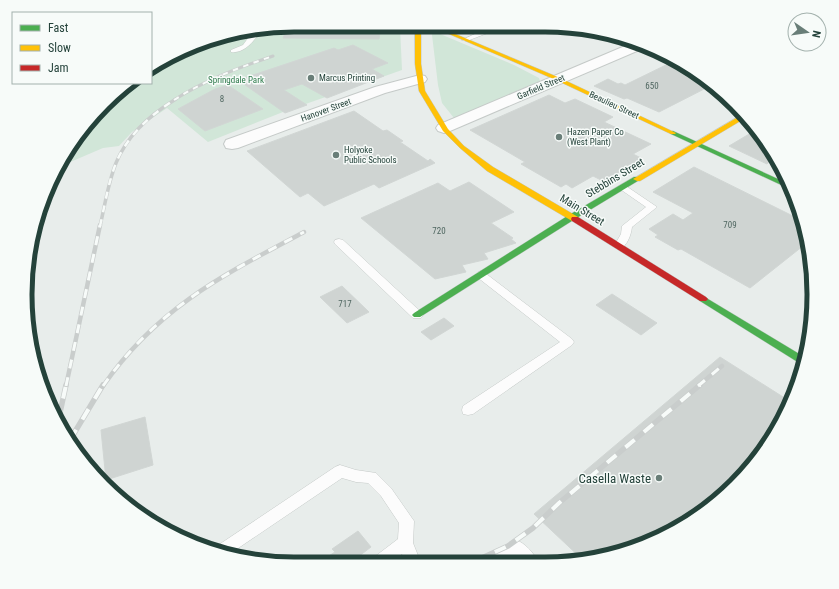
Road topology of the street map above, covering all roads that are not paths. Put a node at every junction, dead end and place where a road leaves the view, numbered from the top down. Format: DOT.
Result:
graph roads {
  1 [pos="418,32"];
  2 [pos="447,32"];
  3 [pos="485,32"];
  4 [pos="254,35"];
  5 [pos="465,40"];
  6 [pos="634,48"];
  7 [pos="233,51"];
  8 [pos="420,79"];
  9 [pos="558,79"];
  10 [pos="739,118"];
  11 [pos="444,128"];
  12 [pos="696,143"];
  13 [pos="232,144"];
  14 [pos="783,184"];
  15 [pos="623,187"];
  16 [pos="572,217"];
  17 [pos="339,242"];
  18 [pos="619,246"];
  19 [pos="481,274"];
  20 [pos="418,315"];
  21 [pos="799,358"];
  22 [pos="468,410"];
  23 [pos="405,543"];
  24 [pos="227,548"];
  25 [pos="386,557"];
  26 [pos="411,557"];
  27 [pos="501,557"];
  28 [pos="525,557"];
  1 -- 8 [label="street, Main Street"];
  2 -- 5 [label="street, Beaulieu Street"];
  3 -- 5 [label="lane"];
  4 -- 7 [label="lane"];
  5 -- 9 [label="street, Beaulieu Street"];
  6 -- 9 [label="street, Garfield Street"];
  8 -- 11 [label="street, Main Street"];
  8 -- 13 [label="street, Hanover Street"];
  9 -- 11 [label="street, Garfield Street"];
  9 -- 12 [label="street, Beaulieu Street"];
  10 -- 12 [label="street, Stebbins Street"];
  11 -- 16 [label="street, Main Street"];
  12 -- 14 [label="street, Beaulieu Street"];
  12 -- 15 [label="street, Stebbins Street"];
  15 -- 16 [label="street, Stebbins Street"];
  15 -- 18 [label="lane"];
  16 -- 18 [label="street, Main Street"];
  16 -- 19 [label="street, Stebbins Street"];
  17 -- 20 [label="lane"];
  18 -- 21 [label="street, Main Street"];
  19 -- 20 [label="street, Stebbins Street"];
  19 -- 22 [label="lane"];
  23 -- 24 [label="lane"];
  23 -- 25 [label="lane"];
  23 -- 26 [label="lane"];
  27 -- 28 [label="lane"];
}
